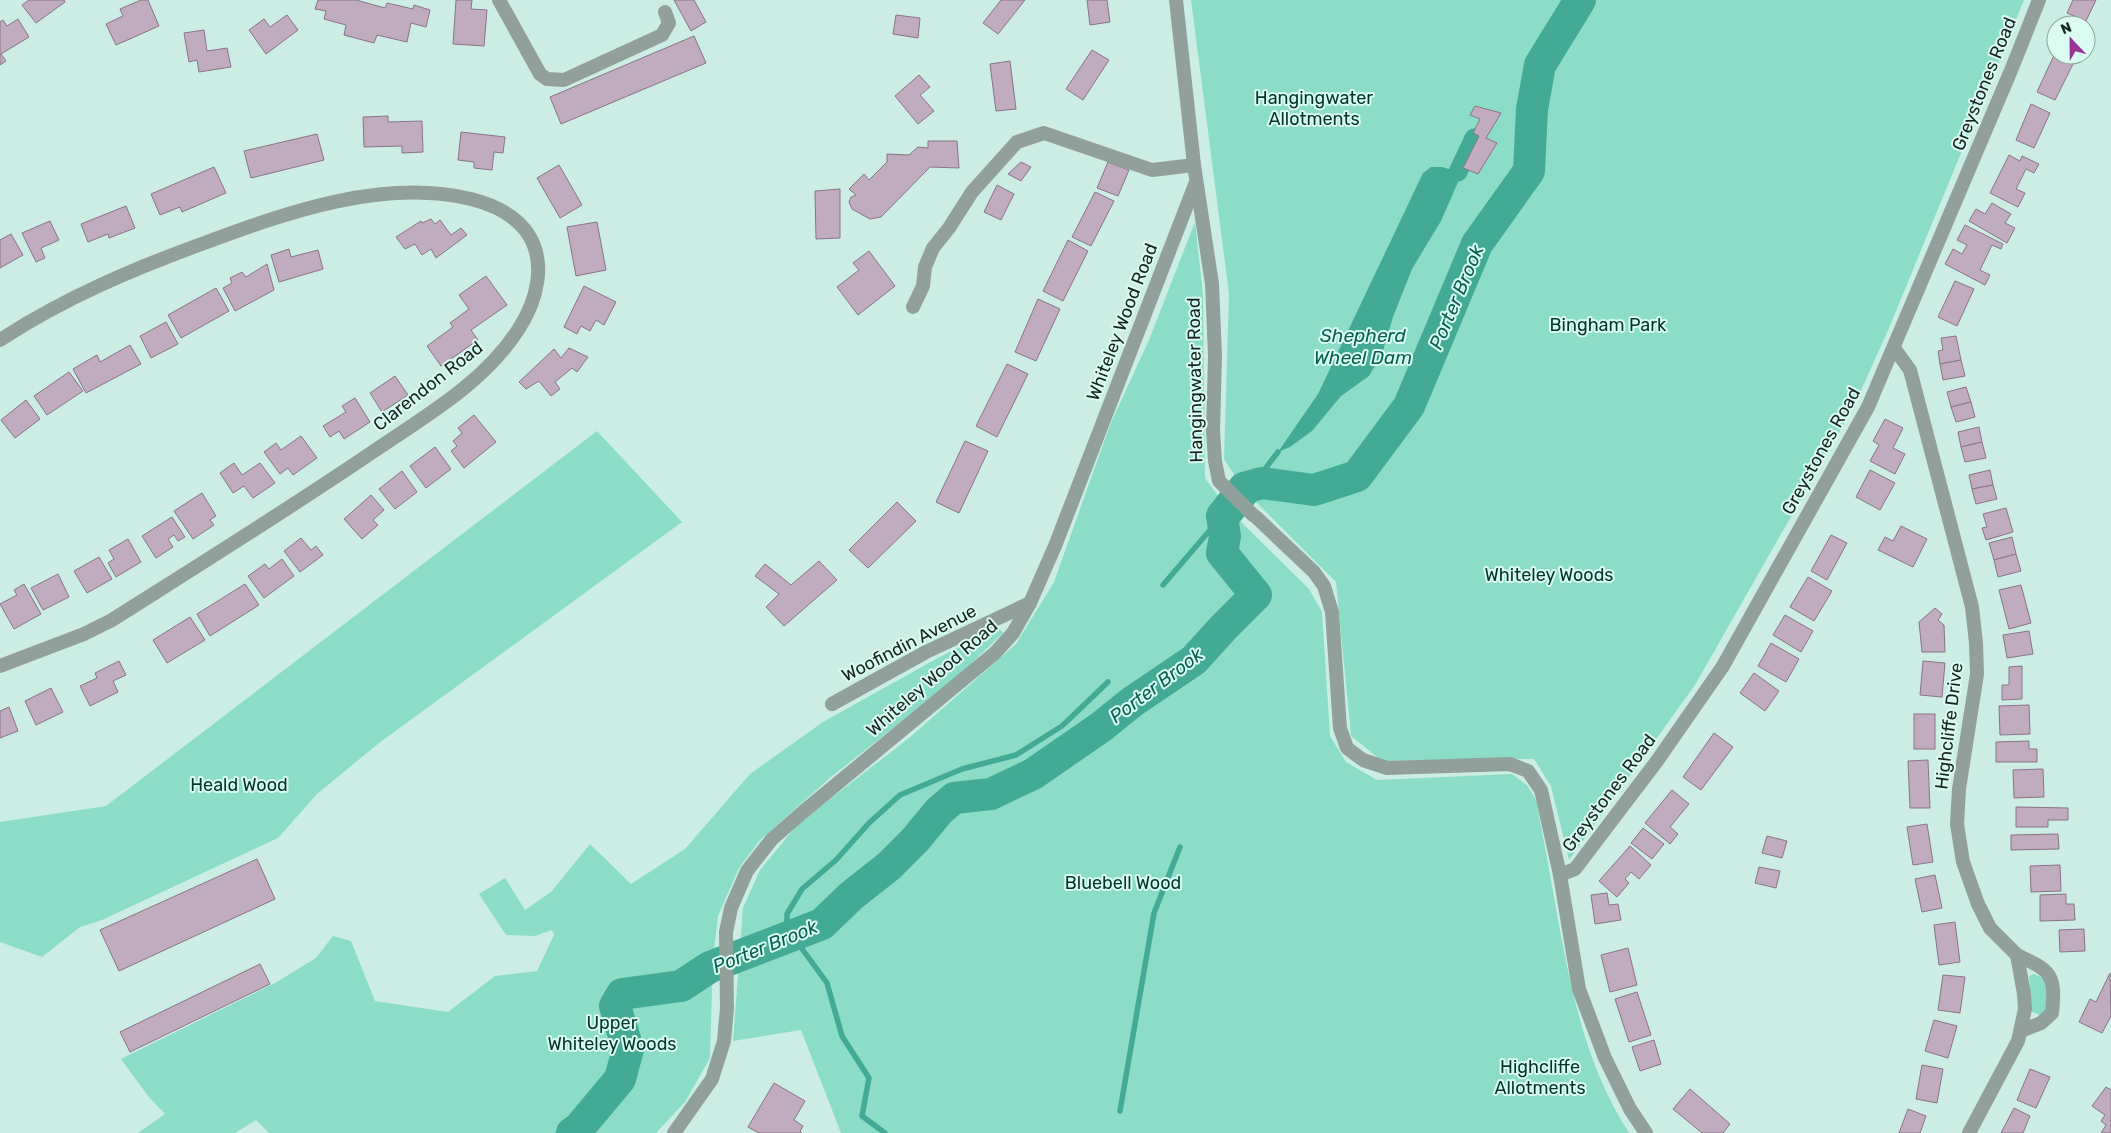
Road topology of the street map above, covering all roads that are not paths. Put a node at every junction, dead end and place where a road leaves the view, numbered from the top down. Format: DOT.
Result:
graph roads {
  1 [pos="499,0"];
  2 [pos="1176,0"];
  3 [pos="2038,0"];
  4 [pos="664,12"];
  5 [pos="1194,165"];
  6 [pos="1196,182"];
  7 [pos="912,307"];
  8 [pos="0,340"];
  9 [pos="1894,348"];
  10 [pos="1030,603"];
  11 [pos="0,666"];
  12 [pos="832,704"];
  13 [pos="1560,874"];
  14 [pos="2017,955"];
  15 [pos="2021,1031"];
  16 [pos="674,1133"];
  17 [pos="1646,1133"];
  18 [pos="1969,1133"];
  1 -- 4 [label="street"];
  2 -- 5 [label="street, Hangingwater Road"];
  3 -- 9 [label="street, Greystones Road"];
  5 -- 6 [label="street, Hangingwater Road"];
  5 -- 7 [label="street"];
  6 -- 10 [label="street, Whiteley Wood Road"];
  6 -- 13 [label="street, Hangingwater Road"];
  8 -- 11 [label="street, Clarendon Road"];
  9 -- 13 [label="street, Greystones Road"];
  9 -- 14 [label="street, Highcliffe Drive"];
  10 -- 12 [label="street, Woofindin Avenue"];
  10 -- 16 [label="street, Whiteley Wood Road"];
  13 -- 17 [label="street, Hangingwater Road"];
  14 -- 15 [label="street"];
  14 -- 15 [label="street, Highcliffe Drive"];
  15 -- 18 [label="street"];
}
